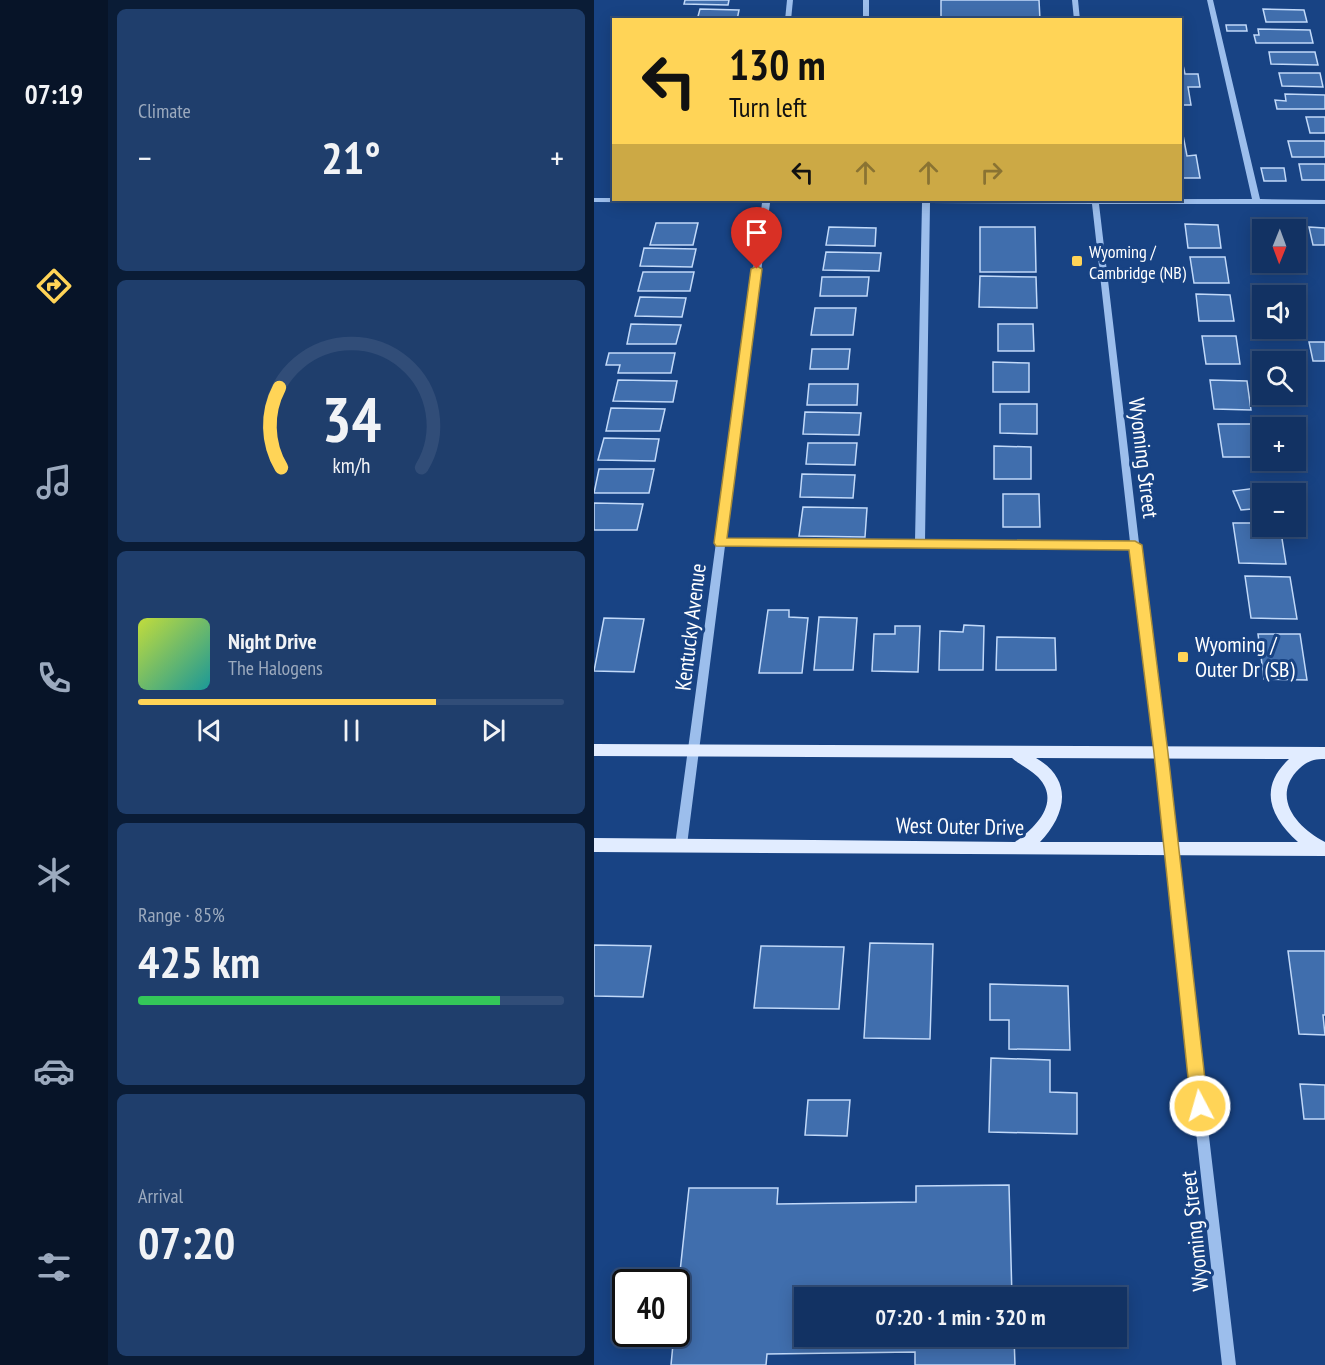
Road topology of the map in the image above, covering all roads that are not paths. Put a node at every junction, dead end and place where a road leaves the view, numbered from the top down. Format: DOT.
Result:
graph roads {
  1 [pos="790,0"];
  2 [pos="866,0"];
  3 [pos="1075,0"];
  4 [pos="1210,0"];
  5 [pos="788,18"];
  6 [pos="866,18"];
  7 [pos="1077,18"];
  8 [pos="594,200"];
  9 [pos="612,200"];
  10 [pos="766,201"];
  11 [pos="926,201"];
  12 [pos="1095,201"];
  13 [pos="1257,202"];
  14 [pos="1325,202"];
  15 [pos="720,543"];
  16 [pos="920,544"];
  17 [pos="1135,545"];
  18 [pos="594,750"];
  19 [pos="693,750"];
  20 [pos="1013,753"];
  21 [pos="1161,753"];
  22 [pos="1308,753"];
  23 [pos="1325,753"];
  24 [pos="594,845"];
  25 [pos="681,845"];
  26 [pos="1016,849"];
  27 [pos="1323,849"];
  28 [pos="1171,850"];
  29 [pos="1229,1365"];
  1 -- 5 [label="street"];
  2 -- 6 [label="street"];
  3 -- 7 [label="street"];
  4 -- 13 [label="street"];
  8 -- 9 [label="street"];
  10 -- 15 [label="street, Kentucky Avenue"];
  11 -- 12 [label="street"];
  11 -- 16 [label="street"];
  12 -- 13 [label="street"];
  12 -- 17 [label="street, Wyoming Street"];
  13 -- 14 [label="street"];
  15 -- 16 [label="street"];
  15 -- 19 [label="street, Kentucky Avenue"];
  16 -- 17 [label="street"];
  17 -- 21 [label="street, Wyoming Street"];
  18 -- 19 [label="main road"];
  19 -- 20 [label="main road"];
  19 -- 25 [label="street, Kentucky Avenue"];
  20 -- 21 [label="main road"];
  20 -- 26 [label="main road"];
  21 -- 22 [label="main road"];
  21 -- 28 [label="street, Wyoming Street"];
  22 -- 23 [label="main road"];
  22 -- 27 [label="main road"];
  24 -- 25 [label="main road, West Outer Drive"];
  25 -- 26 [label="main road, West Outer Drive"];
  26 -- 28 [label="main road, West Outer Drive"];
  27 -- 28 [label="main road, West Outer Drive"];
  28 -- 29 [label="street, Wyoming Street"];
}
